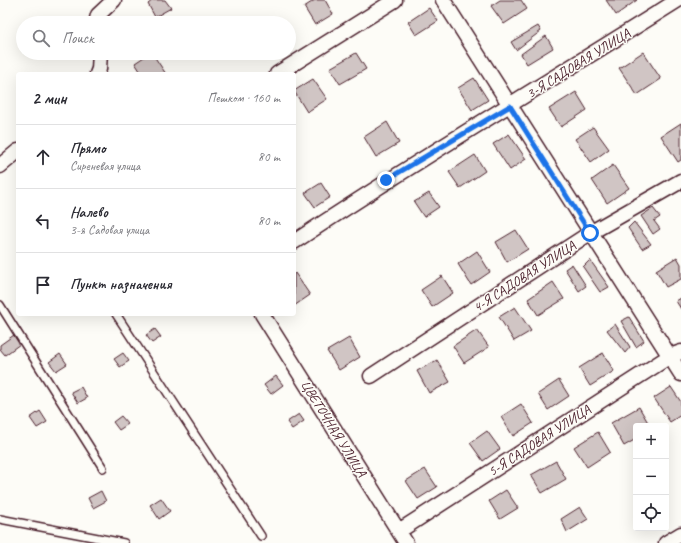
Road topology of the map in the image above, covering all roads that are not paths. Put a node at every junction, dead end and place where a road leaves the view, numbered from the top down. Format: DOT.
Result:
graph roads {
  1 [pos="114,0"];
  2 [pos="395,0"];
  3 [pos="443,0"];
  4 [pos="678,0"];
  5 [pos="98,16"];
  6 [pos="99,60"];
  7 [pos="102,60"];
  8 [pos="97,72"];
  9 [pos="109,72"];
  10 [pos="280,72"];
  11 [pos="510,106"];
  12 [pos="16,156"];
  13 [pos="0,166"];
  14 [pos="681,181"];
  15 [pos="590,233"];
  16 [pos="296,241"];
  17 [pos="0,305"];
  18 [pos="117,316"];
  19 [pos="263,316"];
  20 [pos="675,354"];
  21 [pos="681,374"];
  22 [pos="371,376"];
  23 [pos="103,468"];
  24 [pos="0,519"];
  25 [pos="399,531"];
  26 [pos="681,534"];
  27 [pos="260,536"];
  28 [pos="100,541"];
  29 [pos="124,543"];
  30 [pos="406,543"];
  31 [pos="666,543"];
  1 -- 5 [label="street"];
  2 -- 10 [label="street"];
  3 -- 11 [label="street"];
  4 -- 11 [label="street, 3-Я САДОВАЯ УЛИЦА"];
  6 -- 8 [label="street"];
  7 -- 9 [label="street"];
  11 -- 15 [label="street"];
  11 -- 16 [label="street, 3-Я САДОВАЯ УЛИЦА"];
  12 -- 13 [label="street"];
  14 -- 15 [label="street, 4-Я САДОВАЯ УЛИЦА"];
  15 -- 20 [label="street"];
  15 -- 22 [label="street, 4-Я САДОВАЯ УЛИЦА"];
  17 -- 23 [label="lane"];
  18 -- 27 [label="lane"];
  19 -- 25 [label="street, ЦВЕТОЧНАЯ УЛИЦА"];
  20 -- 21 [label="street"];
  20 -- 25 [label="street, 5-Я САДОВАЯ УЛИЦА"];
  24 -- 28 [label="lane"];
  25 -- 30 [label="street, ЦВЕТОЧНАЯ УЛИЦА"];
  26 -- 31 [label="street"];
  28 -- 29 [label="lane"];
}
